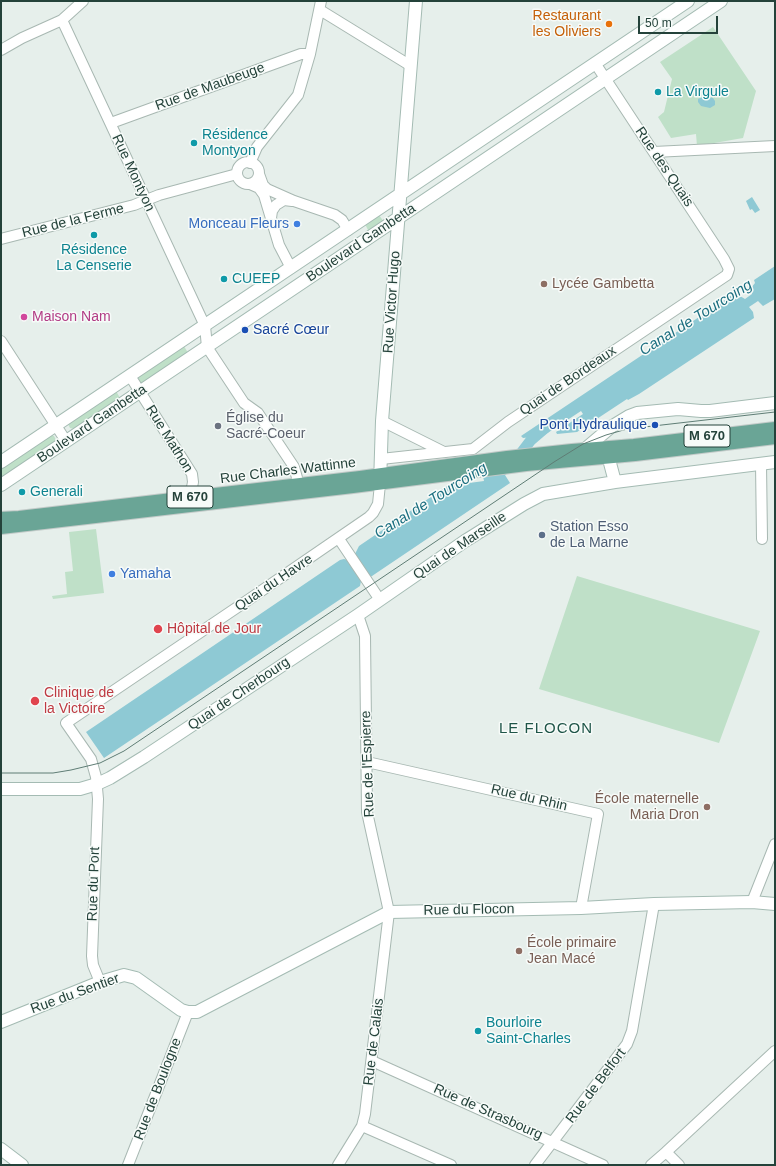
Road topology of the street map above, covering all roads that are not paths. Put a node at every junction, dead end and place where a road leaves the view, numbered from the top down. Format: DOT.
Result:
graph roads {
  1 [pos="82,1"];
  2 [pos="416,1"];
  3 [pos="688,1"];
  4 [pos="721,1"];
  5 [pos="320,6"];
  6 [pos="62,20"];
  7 [pos="1,50"];
  8 [pos="310,54"];
  9 [pos="595,63"];
  10 [pos="411,66"];
  11 [pos="605,78"];
  12 [pos="110,123"];
  13 [pos="775,146"];
  14 [pos="654,152"];
  15 [pos="250,163"];
  16 [pos="237,174"];
  17 [pos="259,174"];
  18 [pos="250,184"];
  19 [pos="400,196"];
  20 [pos="146,200"];
  21 [pos="294,201"];
  22 [pos="399,218"];
  23 [pos="272,219"];
  24 [pos="348,230"];
  25 [pos="1,239"];
  26 [pos="291,268"];
  27 [pos="728,272"];
  28 [pos="205,326"];
  29 [pos="1,341"];
  30 [pos="207,346"];
  31 [pos="130,376"];
  32 [pos="140,392"];
  33 [pos="775,403"];
  34 [pos="382,421"];
  35 [pos="56,425"];
  36 [pos="611,427"];
  37 [pos="775,428"];
  38 [pos="775,438"];
  39 [pos="66,441"];
  40 [pos="585,449"];
  41 [pos="444,452"];
  42 [pos="607,452"];
  43 [pos="381,459"];
  44 [pos="1,462"];
  45 [pos="775,462"];
  46 [pos="761,464"];
  47 [pos="380,480"];
  48 [pos="615,482"];
  49 [pos="1,485"];
  50 [pos="299,485"];
  51 [pos="189,502"];
  52 [pos="1,518"];
  53 [pos="1,528"];
  54 [pos="339,539"];
  55 [pos="762,539"];
  56 [pos="380,600"];
  57 [pos="358,615"];
  58 [pos="367,762"];
  59 [pos="97,784"];
  60 [pos="1,789"];
  61 [pos="775,844"];
  62 [pos="752,902"];
  63 [pos="654,904"];
  64 [pos="775,904"];
  65 [pos="581,908"];
  66 [pos="389,912"];
  67 [pos="100,982"];
  68 [pos="188,1012"];
  69 [pos="1,1022"];
  70 [pos="775,1051"];
  71 [pos="372,1061"];
  72 [pos="362,1126"];
  73 [pos="553,1142"];
  74 [pos="1,1148"];
  75 [pos="666,1152"];
  76 [pos="1,1156"];
  77 [pos="18,1165"];
  78 [pos="22,1165"];
  79 [pos="128,1165"];
  80 [pos="338,1165"];
  81 [pos="451,1165"];
  82 [pos="536,1165"];
  83 [pos="603,1165"];
  84 [pos="651,1165"];
  85 [pos="679,1165"];
  1 -- 6 [label="street"];
  2 -- 10 [label="main road, Rue Victor Hugo"];
  3 -- 9 [label="main road, Boulevard Gambetta"];
  4 -- 11 [label="main road, Boulevard Gambetta"];
  5 -- 8 [label="street"];
  5 -- 10 [label="street"];
  6 -- 7 [label="street"];
  6 -- 12 [label="street, Rue Montyon"];
  8 -- 12 [label="street, Rue de Maubeuge"];
  8 -- 15 [label="street"];
  9 -- 11 [label="street, Rue des Quais"];
  9 -- 19 [label="main road, Boulevard Gambetta"];
  10 -- 19 [label="main road, Rue Victor Hugo"];
  11 -- 14 [label="street, Rue des Quais"];
  11 -- 22 [label="main road, Boulevard Gambetta"];
  12 -- 20 [label="street, Rue Montyon"];
  13 -- 14 [label="street"];
  14 -- 27 [label="street, Rue des Quais"];
  15 -- 16 [label="street"];
  15 -- 17 [label="street"];
  16 -- 18 [label="street"];
  16 -- 20 [label="street, Rue de la Ferme"];
  17 -- 18 [label="street"];
  17 -- 21 [label="street"];
  18 -- 23 [label="street"];
  19 -- 22 [label="main road, Rue Victor Hugo"];
  19 -- 24 [label="main road, Boulevard Gambetta"];
  20 -- 25 [label="street, Rue de la Ferme"];
  20 -- 28 [label="street, Rue Montyon"];
  21 -- 23 [label="street"];
  21 -- 24 [label="street"];
  22 -- 30 [label="main road, Boulevard Gambetta"];
  22 -- 34 [label="main road, Rue Victor Hugo"];
  23 -- 26 [label="street"];
  24 -- 26 [label="main road, Boulevard Gambetta"];
  26 -- 28 [label="main road, Boulevard Gambetta"];
  27 -- 41 [label="street, Quai de Bordeaux"];
  28 -- 30 [label="street, Rue Montyon"];
  28 -- 31 [label="main road, Boulevard Gambetta"];
  29 -- 35 [label="street"];
  30 -- 32 [label="main road, Boulevard Gambetta"];
  30 -- 50 [label="street"];
  31 -- 32 [label="street, Rue Mathon"];
  31 -- 35 [label="main road, Boulevard Gambetta"];
  32 -- 39 [label="main road, Boulevard Gambetta"];
  32 -- 51 [label="street, Rue Mathon"];
  33 -- 36 [label="main road"];
  34 -- 41 [label="street"];
  34 -- 43 [label="main road, Rue Victor Hugo"];
  35 -- 39 [label="street"];
  35 -- 44 [label="main road, Boulevard Gambetta"];
  36 -- 40 [label="main road"];
  36 -- 42 [label="main road"];
  37 -- 42 [label="main road, M 670"];
  38 -- 42 [label="main road, M 670"];
  39 -- 49 [label="main road, Boulevard Gambetta"];
  40 -- 42 [label="main road, M 670"];
  40 -- 47 [label="main road, Rue Charles Wattinne / M 670"];
  41 -- 43 [label="street, Quai de Bordeaux"];
  42 -- 47 [label="main road, Rue Charles Wattinne / M 670"];
  42 -- 48 [label="main road"];
  43 -- 47 [label="main road, Rue Victor Hugo"];
  45 -- 46 [label="main road, Quai de Marseille"];
  46 -- 48 [label="main road, Quai de Marseille"];
  46 -- 55 [label="street"];
  47 -- 50 [label="main road, Rue Charles Wattinne / M 670"];
  47 -- 51 [label="main road, Rue Charles Wattinne / M 670"];
  47 -- 54 [label="street, Quai du Havre"];
  48 -- 56 [label="main road, Quai de Marseille"];
  50 -- 51 [label="main road, Rue Charles Wattinne / M 670"];
  51 -- 52 [label="main road, Rue Charles Wattinne / M 670"];
  51 -- 53 [label="main road, Rue Charles Wattinne / M 670"];
  54 -- 56 [label="street"];
  54 -- 59 [label="street, Quai du Havre"];
  56 -- 57 [label="main road, Quai de Cherbourg"];
  57 -- 58 [label="street, Rue de l'Espierre"];
  57 -- 59 [label="main road, Quai de Cherbourg"];
  58 -- 65 [label="street, Rue du Rhin"];
  58 -- 66 [label="street, Rue de l'Espierre"];
  59 -- 60 [label="main road, Quai de Cherbourg"];
  59 -- 67 [label="street, Rue du Port"];
  61 -- 62 [label="street"];
  62 -- 63 [label="main road, Rue du Flocon"];
  62 -- 64 [label="main road, Rue du Flocon"];
  63 -- 65 [label="main road, Rue du Flocon"];
  63 -- 73 [label="street, Rue de Belfort"];
  65 -- 66 [label="main road, Rue du Flocon"];
  66 -- 68 [label="main road, Rue du Flocon"];
  66 -- 71 [label="street, Rue de Calais"];
  67 -- 68 [label="main road, Rue du Sentier"];
  67 -- 69 [label="main road, Rue du Sentier"];
  68 -- 79 [label="street, Rue de Boulogne"];
  70 -- 75 [label="street"];
  71 -- 72 [label="street, Rue de Calais"];
  71 -- 73 [label="street, Rue de Strasbourg"];
  72 -- 80 [label="street, Rue de Calais"];
  72 -- 81 [label="street"];
  73 -- 82 [label="street, Rue de Belfort"];
  73 -- 83 [label="street, Rue de Strasbourg"];
  74 -- 78 [label="main road"];
  75 -- 84 [label="street"];
  75 -- 85 [label="street"];
  76 -- 77 [label="main road"];
}
